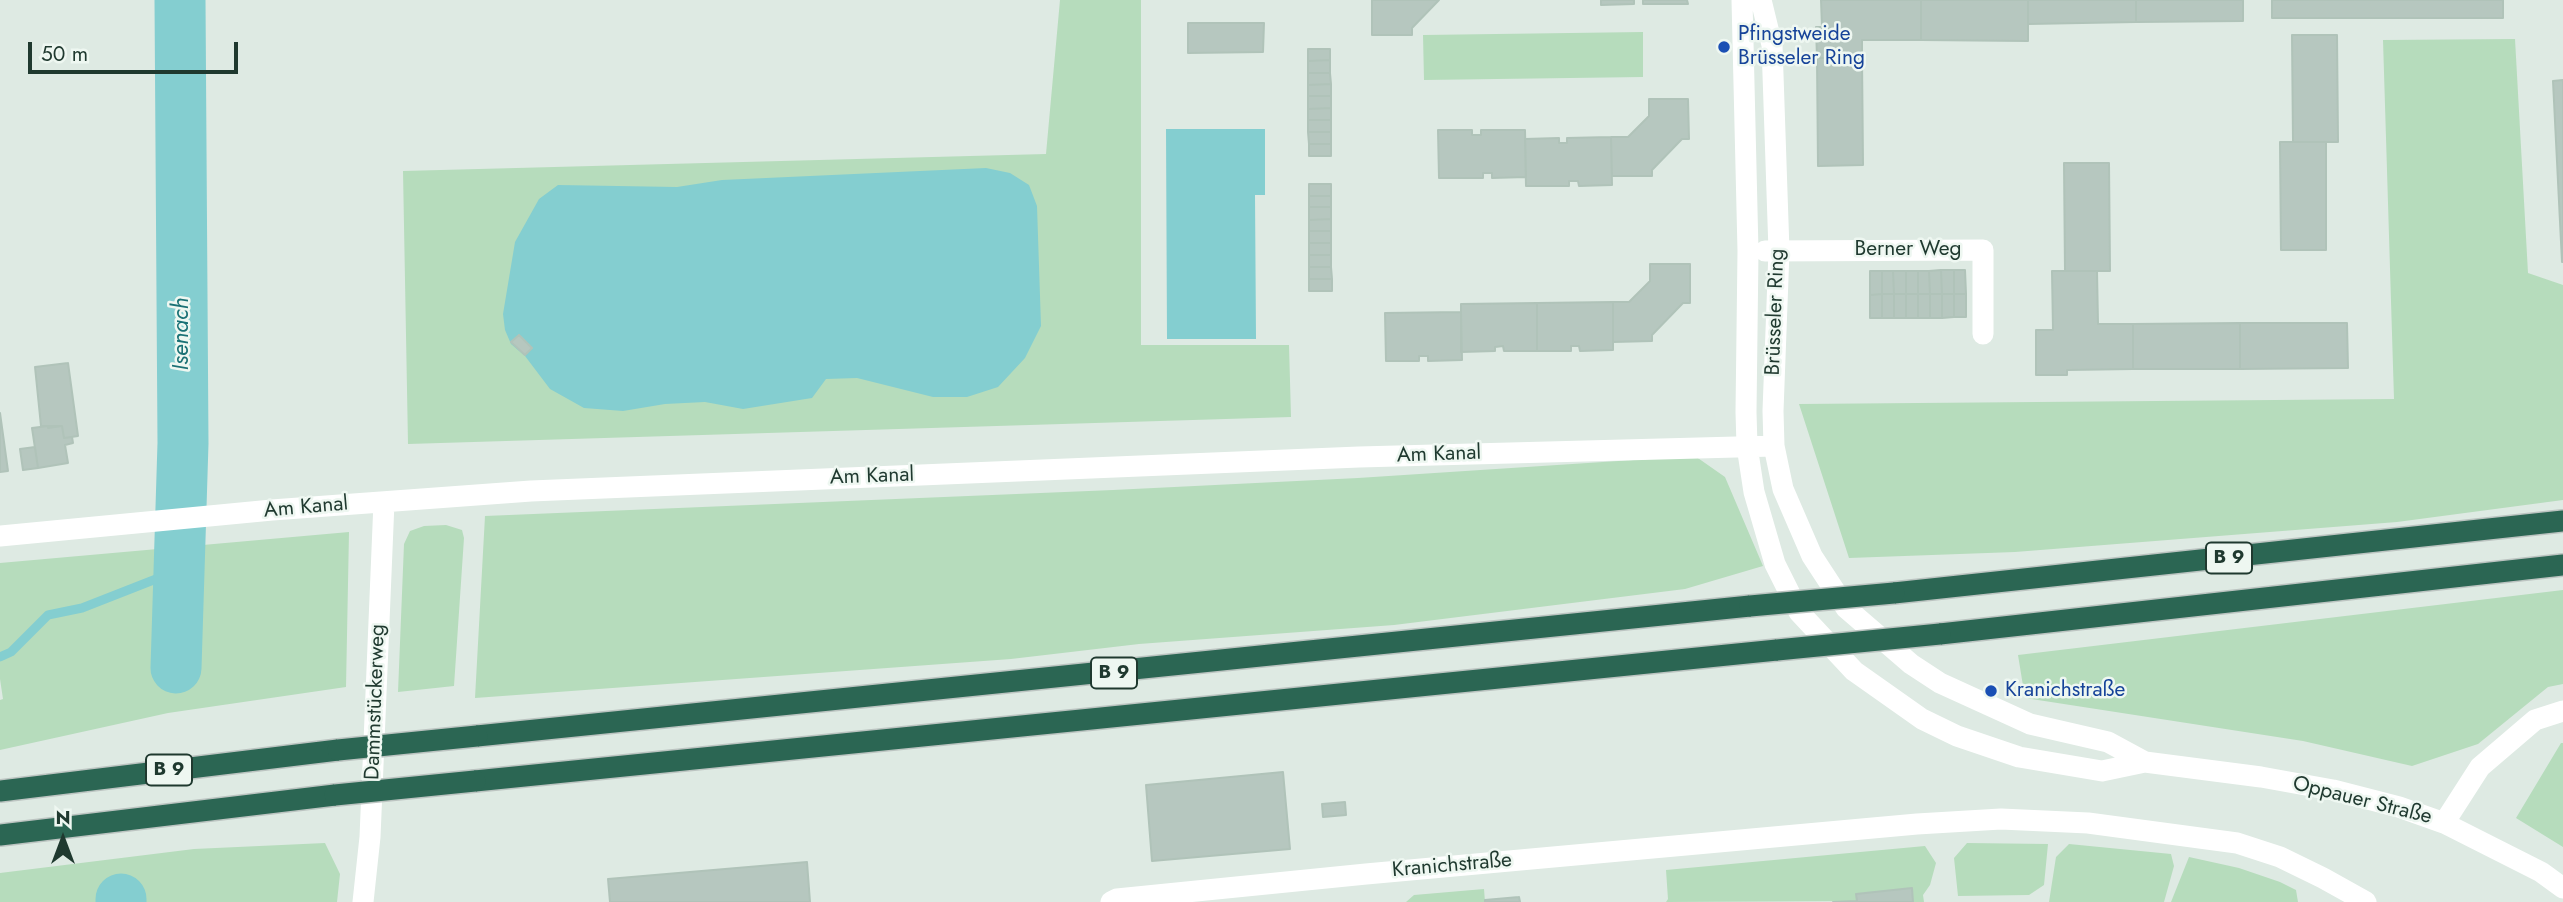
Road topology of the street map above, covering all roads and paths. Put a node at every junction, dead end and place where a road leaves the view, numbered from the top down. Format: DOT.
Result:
graph roads {
  1 [pos="1742,0"];
  2 [pos="1761,0"];
  3 [pos="1748,251"];
  4 [pos="1779,251"];
  5 [pos="1983,334"];
  6 [pos="1747,446"];
  7 [pos="1774,446"];
  8 [pos="384,502"];
  9 [pos="2563,521"];
  10 [pos="0,536"];
  11 [pos="2563,565"];
  12 [pos="1846,608"];
  13 [pos="1799,612"];
  14 [pos="2563,711"];
  15 [pos="2145,762"];
  16 [pos="0,791"];
  17 [pos="2444,822"];
  18 [pos="0,835"];
  19 [pos="2563,888"];
  20 [pos="363,902"];
  21 [pos="1111,902"];
  22 [pos="2366,902"];
  1 -- 3 [label="street, Brüsseler Ring"];
  2 -- 4 [label="street, Brüsseler Ring"];
  3 -- 4 [label="street, Berner Weg"];
  3 -- 6 [label="street, Brüsseler Ring"];
  4 -- 5 [label="street, Berner Weg"];
  4 -- 7 [label="street, Brüsseler Ring"];
  6 -- 7 [label="street"];
  6 -- 8 [label="street, Am Kanal"];
  6 -- 13 [label="street, Brüsseler Ring"];
  7 -- 12 [label="street, Brüsseler Ring"];
  8 -- 10 [label="street, Am Kanal"];
  8 -- 20 [label="street, Dammstückerweg"];
  9 -- 16 [label="highway, B 9, bridge"];
  11 -- 18 [label="highway, B 9, bridge"];
  12 -- 15 [label="street, Oppauer Straße"];
  13 -- 15 [label="street, Oppauer Straße"];
  14 -- 17 [label="street"];
  15 -- 17 [label="street, Oppauer Straße"];
  17 -- 19 [label="street, Oppauer Straße"];
  21 -- 22 [label="street, Kranichstraße"];
}
